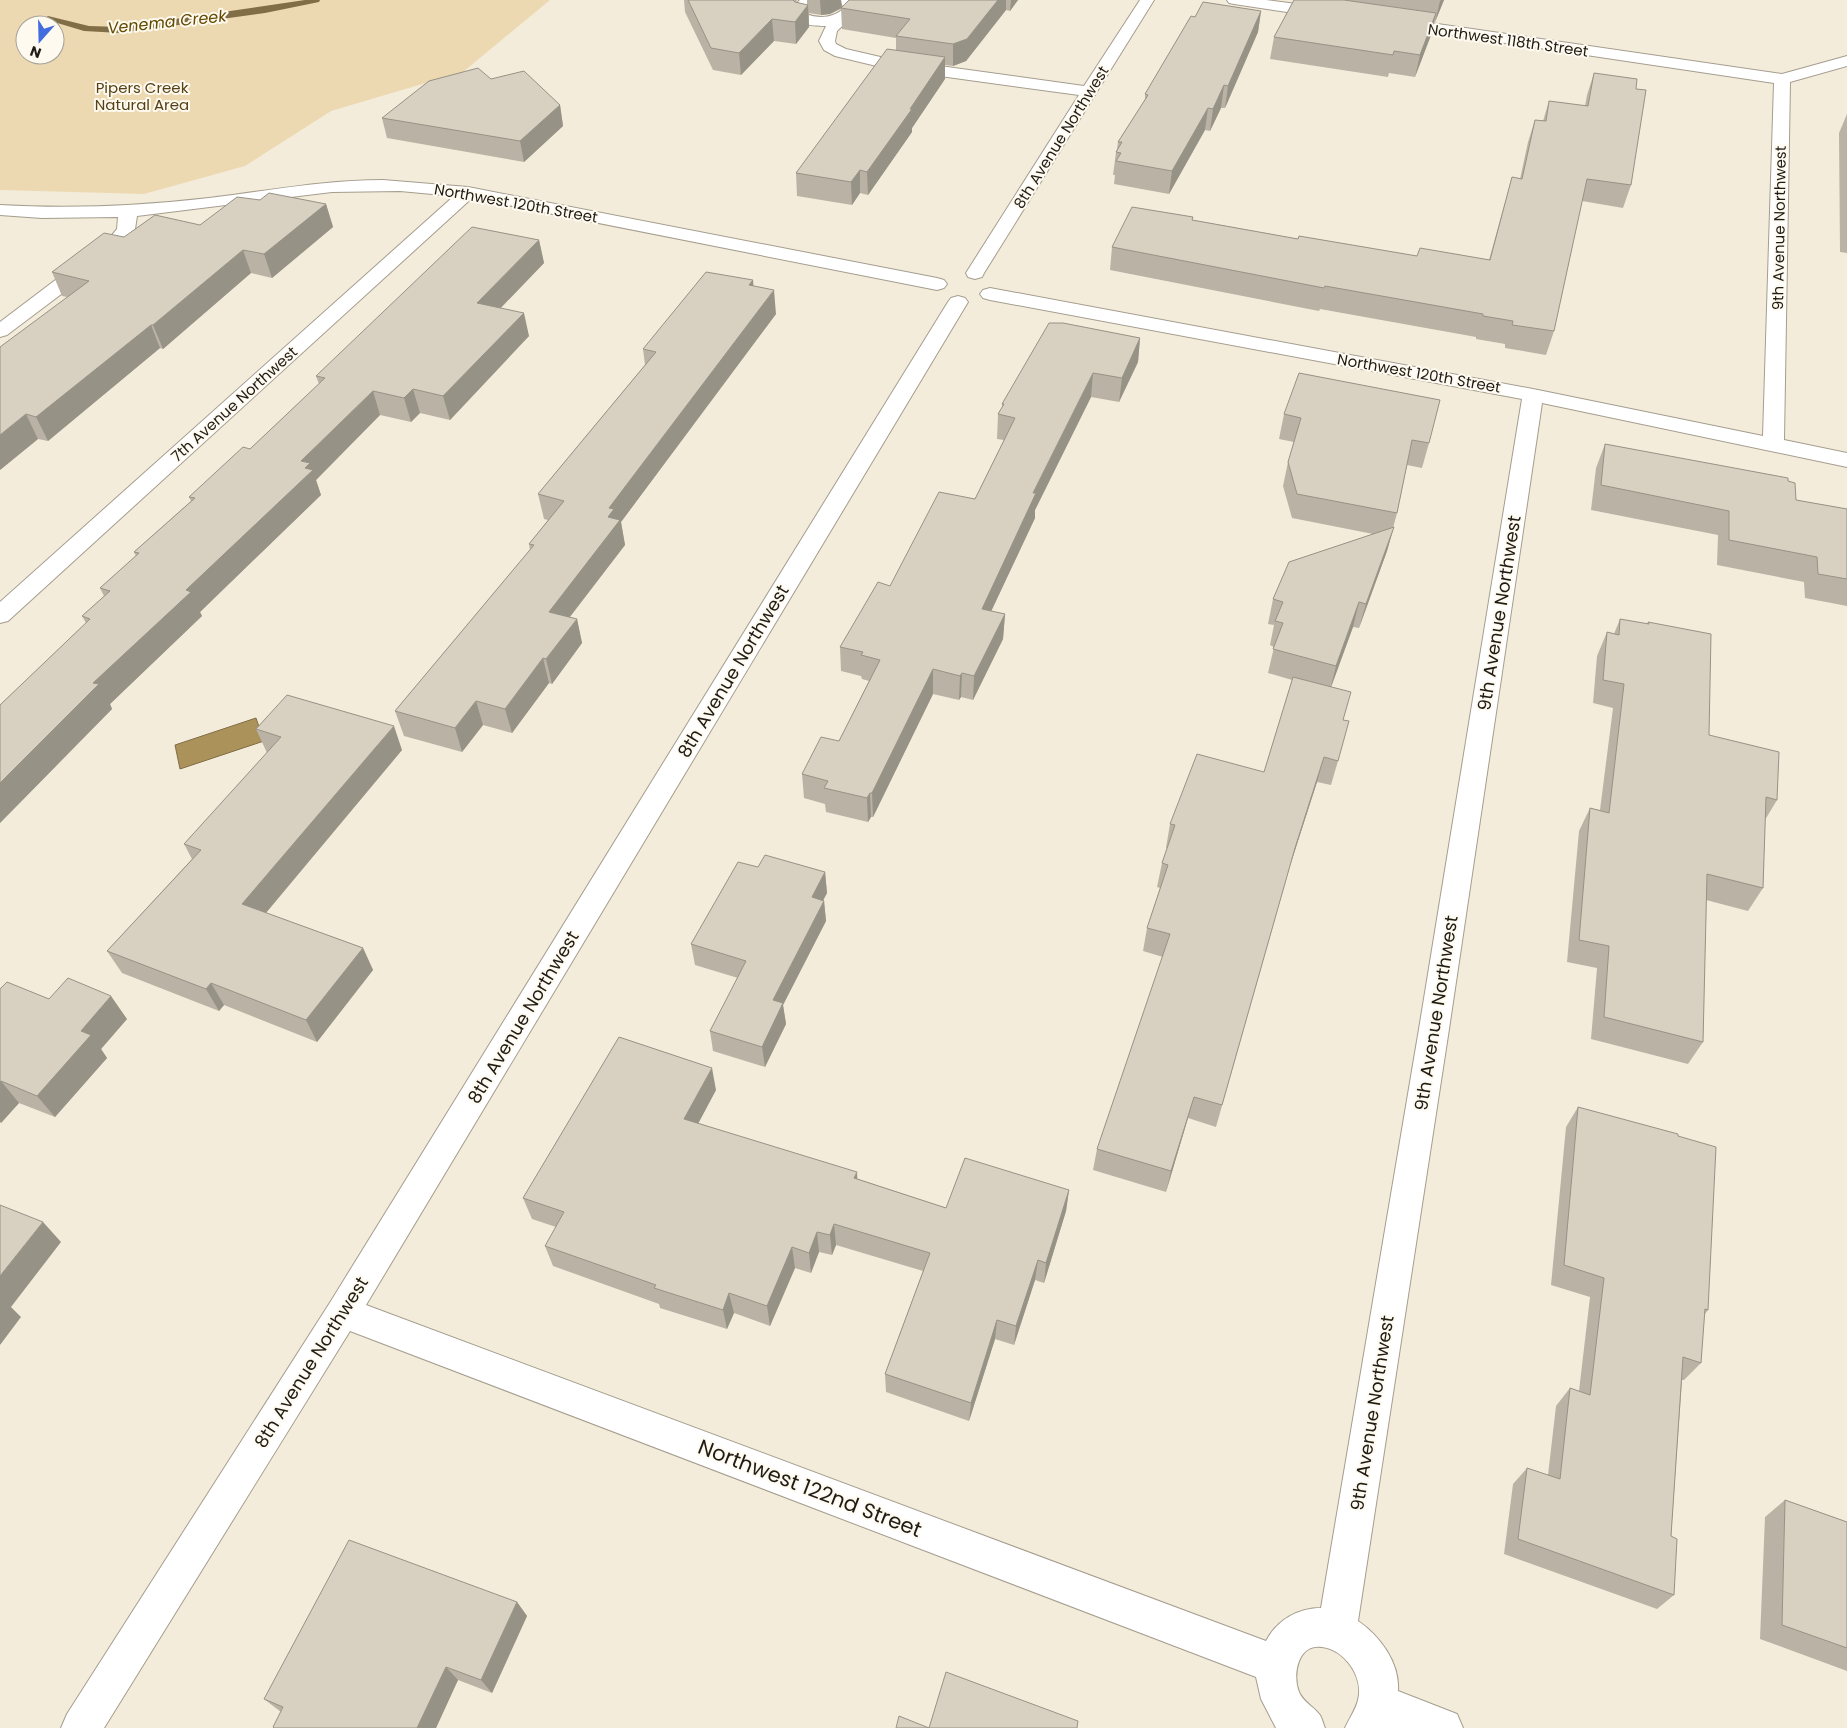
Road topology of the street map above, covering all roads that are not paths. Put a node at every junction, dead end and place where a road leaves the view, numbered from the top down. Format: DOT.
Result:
graph roads {
  1 [pos="809,0"];
  2 [pos="1147,0"];
  3 [pos="1234,0"];
  4 [pos="846,8"];
  5 [pos="1342,16"];
  6 [pos="1381,21"];
  7 [pos="1847,61"];
  8 [pos="1782,79"];
  9 [pos="1090,92"];
  10 [pos="468,192"];
  11 [pos="0,210"];
  12 [pos="128,212"];
  13 [pos="955,281"];
  14 [pos="990,294"];
  15 [pos="0,331"];
  16 [pos="1533,394"];
  17 [pos="1774,444"];
  18 [pos="1847,460"];
  19 [pos="0,615"];
  20 [pos="343,1312"];
  21 [pos="1337,1630"];
  22 [pos="1277,1665"];
  23 [pos="1372,1716"];
  24 [pos="81,1728"];
  25 [pos="1305,1728"];
  26 [pos="1443,1728"];
  1 -- 4 [label="street"];
  2 -- 9 [label="street, 8th Avenue Northwest"];
  3 -- 5 [label="street"];
  4 -- 9 [label="street"];
  6 -- 8 [label="street, Northwest 118th Street"];
  7 -- 8 [label="street"];
  8 -- 17 [label="street, 9th Avenue Northwest"];
  9 -- 13 [label="street, 8th Avenue Northwest"];
  10 -- 12 [label="street, Northwest 120th Street"];
  10 -- 13 [label="street, Northwest 120th Street"];
  10 -- 19 [label="street, 7th Avenue Northwest"];
  11 -- 12 [label="street, Northwest 120th Street"];
  12 -- 15 [label="street"];
  13 -- 14 [label="street"];
  13 -- 14 [label="street"];
  13 -- 20 [label="street, 8th Avenue Northwest"];
  14 -- 16 [label="street, Northwest 120th Street"];
  16 -- 17 [label="street, Northwest 120th Street"];
  16 -- 21 [label="street, 9th Avenue Northwest"];
  17 -- 18 [label="street, Northwest 120th Street"];
  20 -- 22 [label="street, Northwest 122nd Street"];
  20 -- 24 [label="street, 8th Avenue Northwest"];
  21 -- 22 [label="street"];
  21 -- 23 [label="street"];
  22 -- 25 [label="street"];
  23 -- 26 [label="street"];
}
